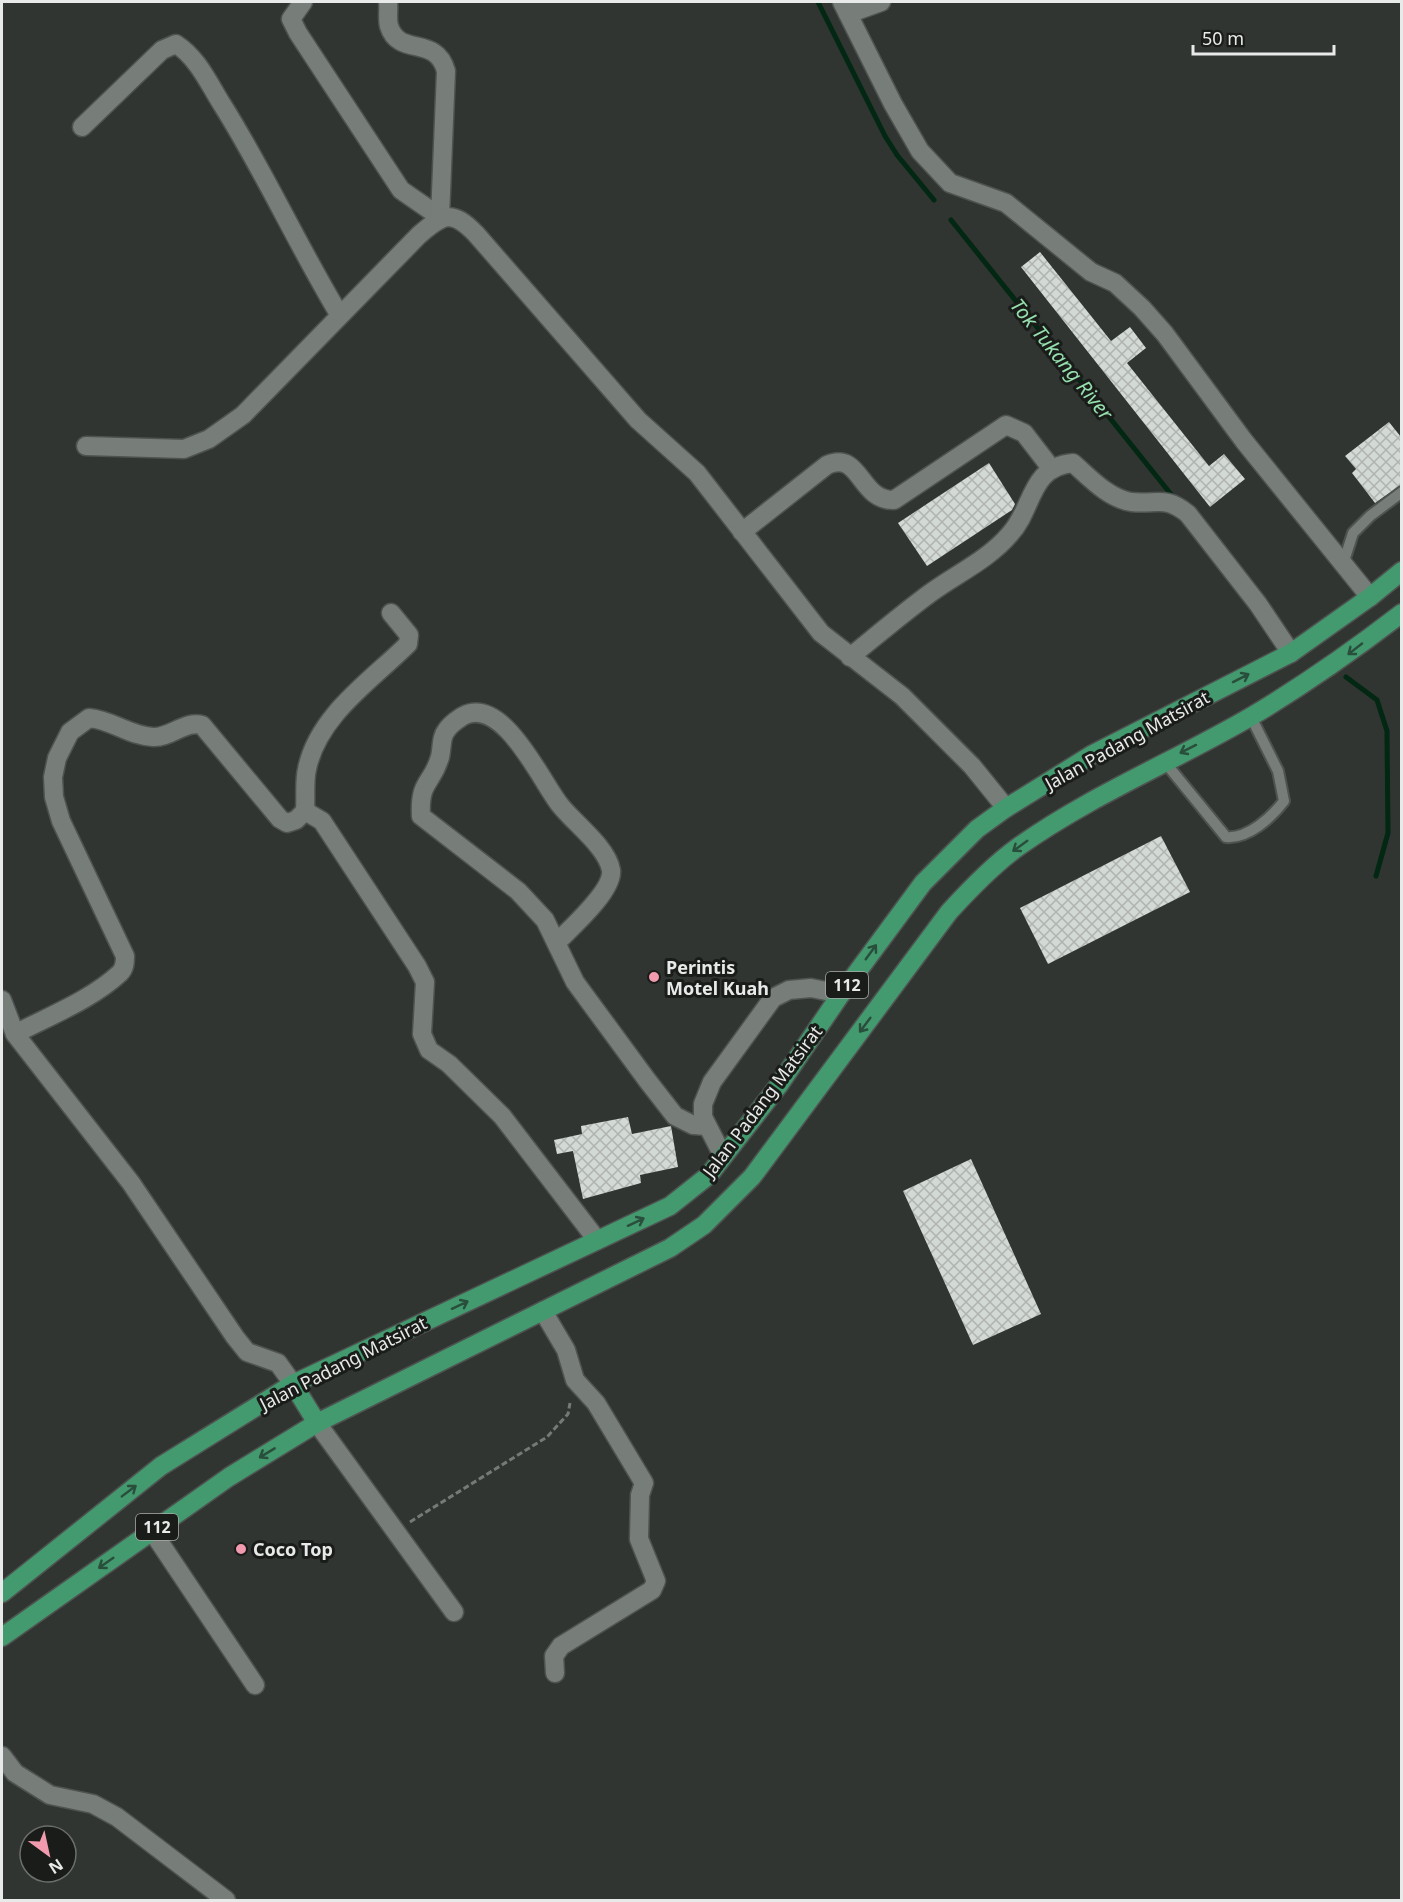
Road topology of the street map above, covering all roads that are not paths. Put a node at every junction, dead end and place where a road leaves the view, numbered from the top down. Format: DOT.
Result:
graph roads {
  1 [pos="303,2"];
  2 [pos="388,2"];
  3 [pos="881,2"];
  4 [pos="845,8"];
  5 [pos="82,127"];
  6 [pos="440,217"];
  7 [pos="339,314"];
  8 [pos="86,446"];
  9 [pos="1051,468"];
  10 [pos="1401,492"];
  11 [pos="742,532"];
  12 [pos="1343,564"];
  13 [pos="1401,571"];
  14 [pos="1370,597"];
  15 [pos="390,613"];
  16 [pos="1401,613"];
  17 [pos="1290,653"];
  18 [pos="850,657"];
  19 [pos="1251,717"];
  20 [pos="1164,761"];
  21 [pos="1006,808"];
  22 [pos="305,810"];
  23 [pos="557,942"];
  24 [pos="841,994"];
  25 [pos="2,1000"];
  26 [pos="15,1034"];
  27 [pos="707,1126"];
  28 [pos="723,1156"];
  29 [pos="597,1240"];
  30 [pos="543,1311"];
  31 [pos="293,1384"];
  32 [pos="317,1423"];
  33 [pos="152,1531"];
  34 [pos="2,1593"];
  35 [pos="454,1612"];
  36 [pos="2,1637"];
  37 [pos="555,1673"];
  38 [pos="255,1685"];
  39 [pos="2,1756"];
  40 [pos="226,1900"];
  1 -- 6 [label="street"];
  2 -- 6 [label="street"];
  3 -- 4 [label="street"];
  4 -- 12 [label="street"];
  5 -- 7 [label="street"];
  6 -- 7 [label="street"];
  6 -- 11 [label="street"];
  7 -- 8 [label="street"];
  9 -- 11 [label="street"];
  9 -- 17 [label="street"];
  9 -- 18 [label="street"];
  10 -- 12 [label="lane"];
  11 -- 18 [label="street"];
  12 -- 14 [label="street"];
  13 -- 14 [label="main road, Jalan Padang Matsirat / 112"];
  14 -- 17 [label="main road, Jalan Padang Matsirat / 112"];
  15 -- 22 [label="street"];
  16 -- 19 [label="main road, Jalan Padang Matsirat / 112, one-way"];
  21 -- 17 [label="main road, Jalan Padang Matsirat / 112, one-way"];
  18 -- 21 [label="street"];
  19 -- 20 [label="main road, Jalan Padang Matsirat / 112, one-way"];
  19 -- 20 [label="lane"];
  20 -- 30 [label="main road, Jalan Padang Matsirat / 112, one-way"];
  24 -- 21 [label="main road, Jalan Padang Matsirat / 112, one-way"];
  22 -- 26 [label="street"];
  22 -- 29 [label="street"];
  23 -- 23 [label="street"];
  23 -- 27 [label="street"];
  24 -- 27 [label="street"];
  24 -- 28 [label="main road, Jalan Padang Matsirat / 112"];
  25 -- 26 [label="street"];
  26 -- 31 [label="street"];
  27 -- 28 [label="street"];
  29 -- 28 [label="main road, Jalan Padang Matsirat / 112, one-way"];
  31 -- 29 [label="main road, Jalan Padang Matsirat / 112, one-way"];
  30 -- 32 [label="main road, Jalan Padang Matsirat / 112"];
  30 -- 37 [label="street"];
  31 -- 32 [label="main road"];
  34 -- 31 [label="main road, Jalan Padang Matsirat / 112, one-way"];
  32 -- 33 [label="main road, Jalan Padang Matsirat / 112, one-way"];
  32 -- 35 [label="street"];
  33 -- 36 [label="main road, Jalan Padang Matsirat / 112, one-way"];
  33 -- 38 [label="street"];
  39 -- 40 [label="street"];
}
